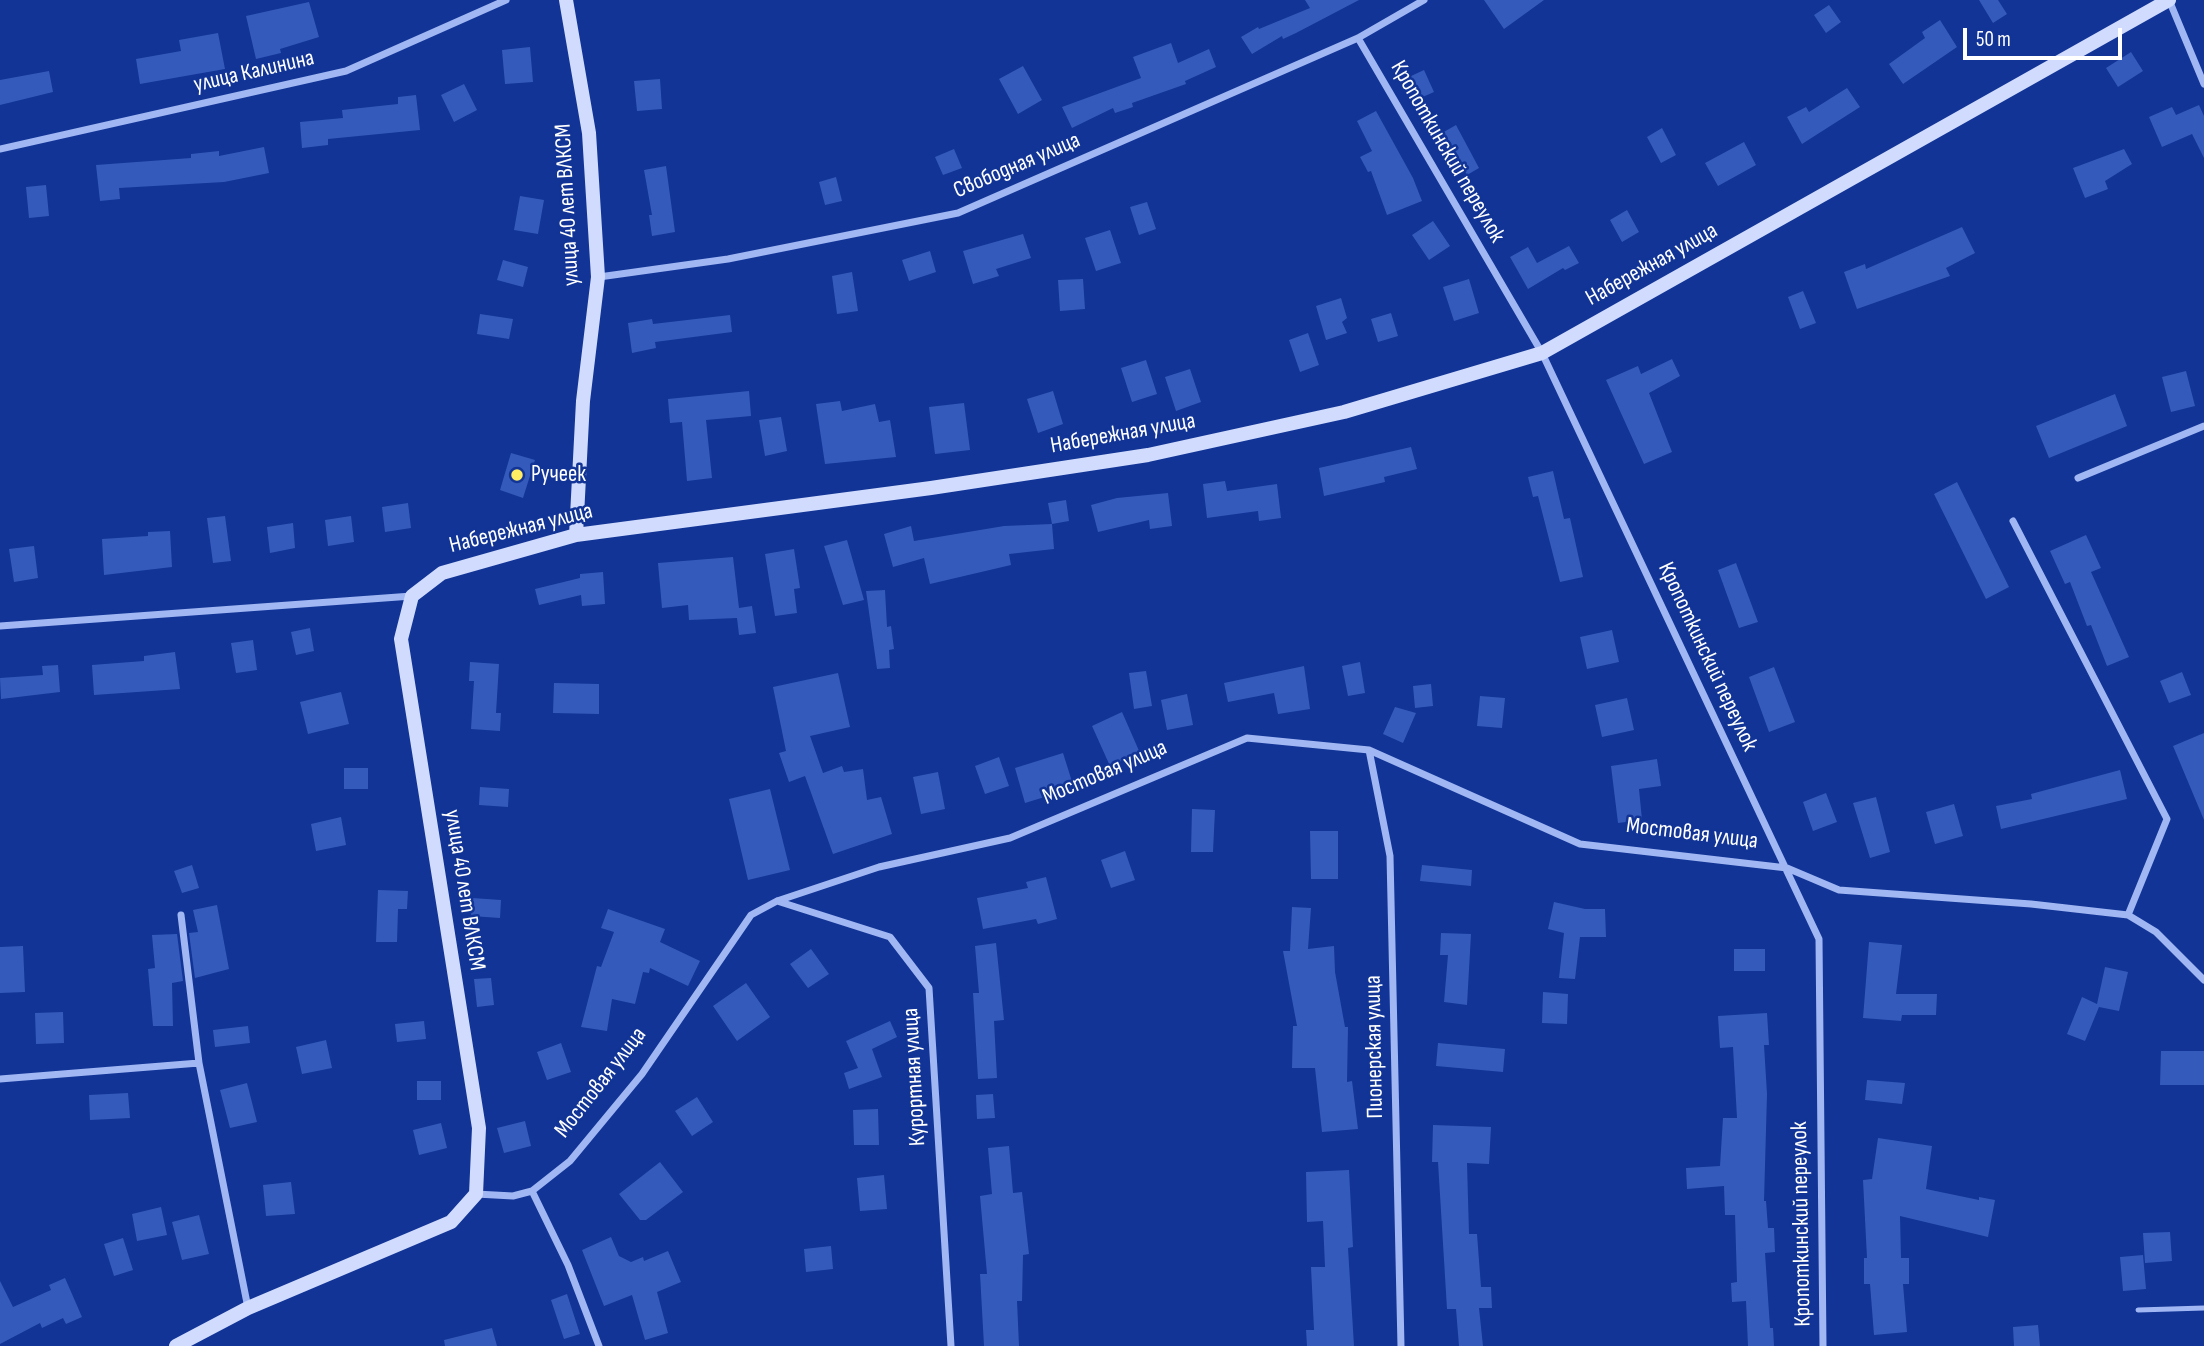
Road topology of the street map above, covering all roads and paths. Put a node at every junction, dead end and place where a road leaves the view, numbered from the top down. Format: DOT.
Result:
graph roads {
  1 [pos="506,0"];
  2 [pos="566,0"];
  3 [pos="1423,0"];
  4 [pos="2169,0"];
  5 [pos="1358,38"];
  6 [pos="2204,85"];
  7 [pos="0,149"];
  8 [pos="598,278"];
  9 [pos="1542,353"];
  10 [pos="2204,426"];
  11 [pos="2077,478"];
  12 [pos="2013,521"];
  13 [pos="576,535"];
  14 [pos="412,596"];
  15 [pos="0,626"];
  16 [pos="1369,750"];
  17 [pos="1787,868"];
  18 [pos="777,901"];
  19 [pos="181,915"];
  20 [pos="2127,915"];
  21 [pos="2204,980"];
  22 [pos="199,1063"];
  23 [pos="0,1079"];
  24 [pos="532,1191"];
  25 [pos="476,1194"];
  26 [pos="248,1308"];
  27 [pos="2204,1308"];
  28 [pos="2138,1310"];
  29 [pos="176,1346"];
  30 [pos="599,1346"];
  31 [pos="951,1346"];
  32 [pos="1401,1346"];
  33 [pos="1823,1346"];
  1 -- 7 [label="street, улица Калинина"];
  2 -- 8 [label="street, улица 40 лет ВЛКСМ"];
  3 -- 5 [label="street, Свободная улица"];
  4 -- 6 [label="street"];
  4 -- 9 [label="street, Набережная улица"];
  5 -- 8 [label="street, Свободная улица"];
  5 -- 9 [label="street, Кропоткинский переулок"];
  8 -- 13 [label="street, улица 40 лет ВЛКСМ"];
  9 -- 13 [label="street, Набережная улица"];
  9 -- 17 [label="street, Кропоткинский переулок"];
  10 -- 11 [label="street"];
  12 -- 20 [label="street"];
  13 -- 14 [label="street, Набережная улица"];
  14 -- 15 [label="street"];
  14 -- 25 [label="street, улица 40 лет ВЛКСМ"];
  16 -- 17 [label="street, Мостовая улица"];
  16 -- 18 [label="street, Мостовая улица"];
  16 -- 32 [label="street, Пионерская улица"];
  17 -- 20 [label="street, Мостовая улица"];
  17 -- 33 [label="street, Кропоткинский переулок"];
  18 -- 24 [label="street, Мостовая улица"];
  18 -- 31 [label="street, Курортная улица"];
  19 -- 22 [label="street"];
  20 -- 21 [label="street, Мостовая улица"];
  22 -- 23 [label="street"];
  22 -- 26 [label="street"];
  24 -- 25 [label="street"];
  24 -- 30 [label="street"];
  25 -- 26 [label="street"];
  26 -- 29 [label="street"];
  27 -- 28 [label="lane"];
}
